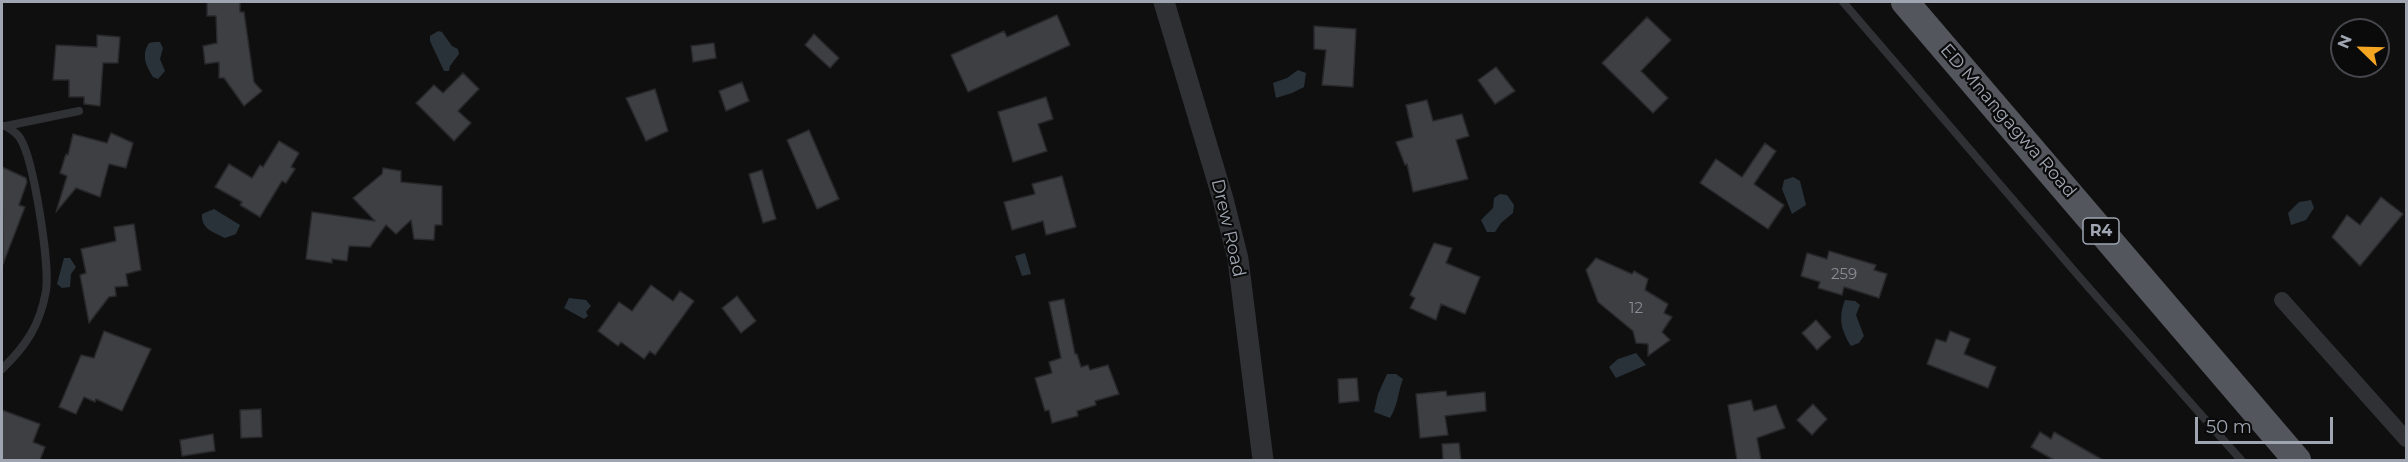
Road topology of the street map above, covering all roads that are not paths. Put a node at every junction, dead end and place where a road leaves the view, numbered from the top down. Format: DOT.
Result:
graph roads {
  1 [pos="1164,2"];
  2 [pos="1843,2"];
  3 [pos="1905,2"];
  4 [pos="79,111"];
  5 [pos="4,126"];
  6 [pos="2282,300"];
  7 [pos="2,369"];
  8 [pos="2406,439"];
  9 [pos="1263,460"];
  10 [pos="2241,460"];
  11 [pos="2297,460"];
  1 -- 9 [label="street, Drew Road"];
  2 -- 10 [label="lane"];
  3 -- 11 [label="highway, ED Mnangagwa Road / R4"];
  4 -- 5 [label="lane"];
  5 -- 7 [label="lane"];
  6 -- 8 [label="street"];
}
